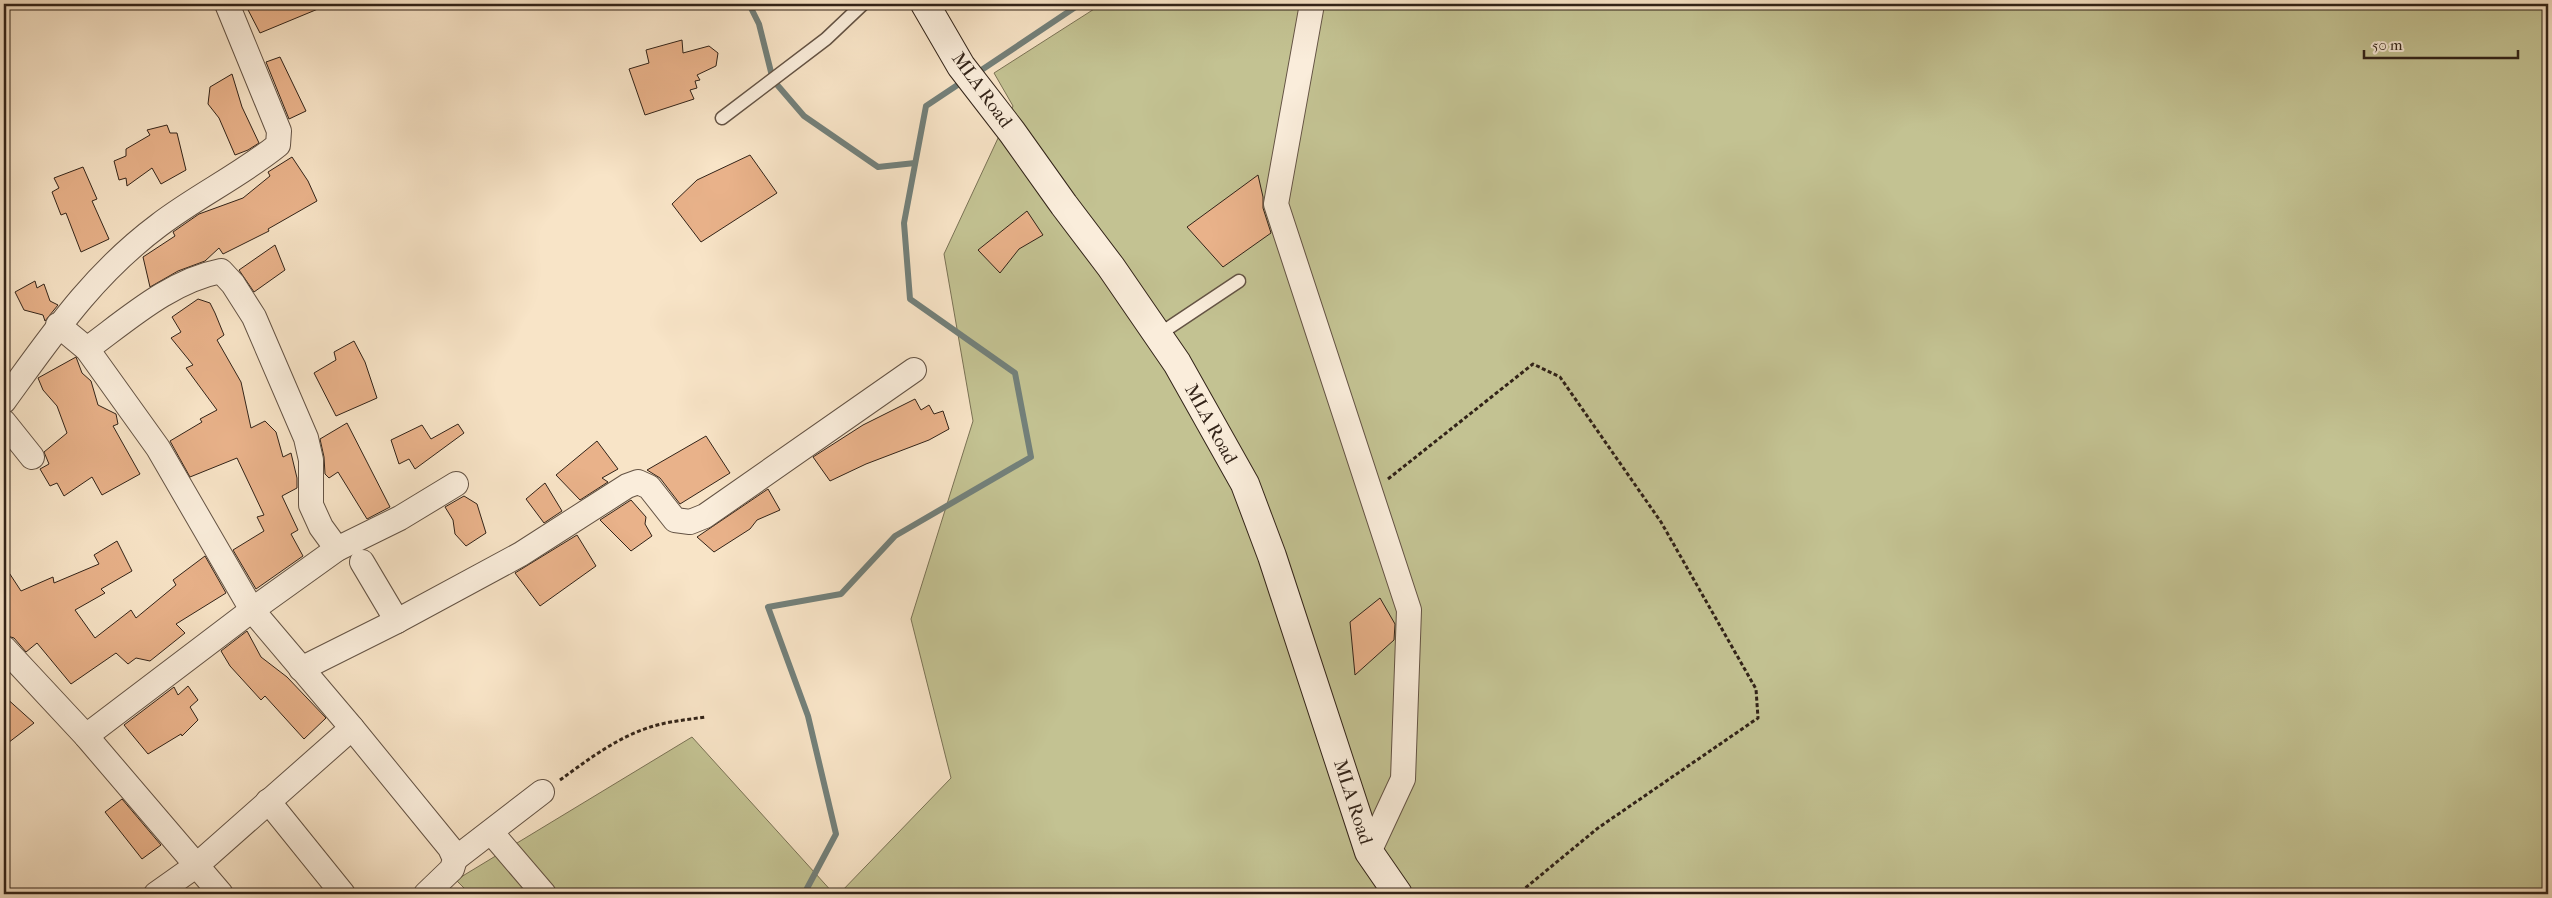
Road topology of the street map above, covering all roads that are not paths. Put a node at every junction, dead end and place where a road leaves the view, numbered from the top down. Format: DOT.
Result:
graph roads {
  1 [pos="227,4"];
  2 [pos="863,4"];
  3 [pos="925,4"];
  4 [pos="1312,4"];
  5 [pos="722,118"];
  6 [pos="1239,281"];
  7 [pos="58,325"];
  8 [pos="1158,335"];
  9 [pos="87,349"];
  10 [pos="914,370"];
  11 [pos="4,401"];
  12 [pos="4,422"];
  13 [pos="32,457"];
  14 [pos="456,484"];
  15 [pos="338,549"];
  16 [pos="362,562"];
  17 [pos="252,610"];
  18 [pos="397,621"];
  19 [pos="4,648"];
  20 [pos="300,669"];
  21 [pos="352,728"];
  22 [pos="86,736"];
  23 [pos="542,792"];
  24 [pos="268,801"];
  25 [pos="490,832"];
  26 [pos="1369,852"];
  27 [pos="455,859"];
  28 [pos="197,865"];
  29 [pos="156,894"];
  30 [pos="221,894"];
  31 [pos="343,894"];
  32 [pos="426,894"];
  33 [pos="544,894"];
  34 [pos="1398,894"];
  1 -- 7 [label="street"];
  2 -- 5 [label="lane"];
  3 -- 8 [label="street, MLA Road"];
  4 -- 26 [label="street"];
  6 -- 8 [label="lane"];
  7 -- 9 [label="street"];
  7 -- 11 [label="street"];
  8 -- 26 [label="street, MLA Road"];
  9 -- 15 [label="street"];
  9 -- 17 [label="street"];
  10 -- 18 [label="street"];
  12 -- 13 [label="street"];
  14 -- 15 [label="street"];
  15 -- 17 [label="street"];
  16 -- 18 [label="street"];
  17 -- 20 [label="street"];
  17 -- 22 [label="street"];
  18 -- 20 [label="street"];
  19 -- 22 [label="street"];
  20 -- 21 [label="street"];
  21 -- 24 [label="street"];
  21 -- 27 [label="street"];
  22 -- 28 [label="street"];
  23 -- 25 [label="street"];
  24 -- 28 [label="street"];
  24 -- 31 [label="street"];
  25 -- 27 [label="street"];
  25 -- 33 [label="street"];
  26 -- 34 [label="street, MLA Road"];
  27 -- 32 [label="street"];
  28 -- 29 [label="street"];
  28 -- 30 [label="street"];
}
